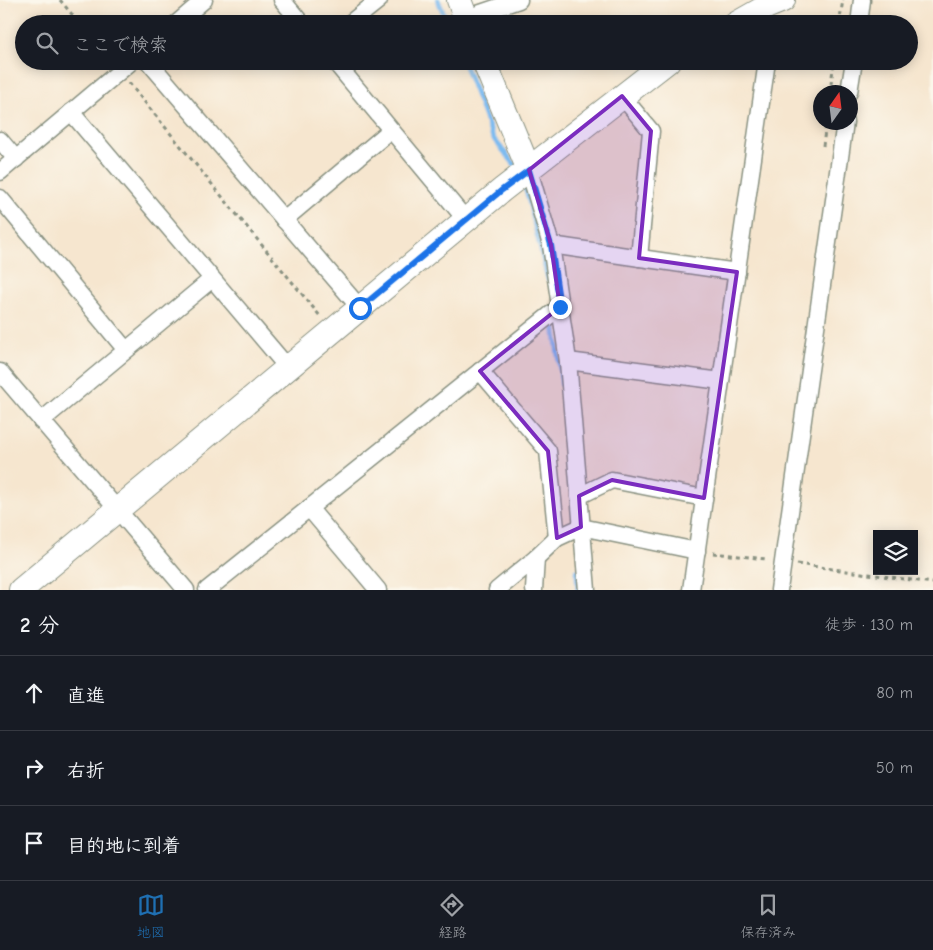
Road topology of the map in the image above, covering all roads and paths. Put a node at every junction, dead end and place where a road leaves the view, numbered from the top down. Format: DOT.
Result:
graph roads {
  1 [pos="60,0"];
  2 [pos="204,0"];
  3 [pos="282,0"];
  4 [pos="379,0"];
  5 [pos="519,0"];
  6 [pos="842,0"];
  7 [pos="862,0"];
  8 [pos="770,8"];
  9 [pos="464,14"];
  10 [pos="72,15"];
  11 [pos="186,15"];
  12 [pos="294,15"];
  13 [pos="360,15"];
  14 [pos="755,15"];
  15 [pos="840,15"];
  16 [pos="860,15"];
  17 [pos="121,70"];
  18 [pos="129,70"];
  19 [pos="156,70"];
  20 [pos="341,70"];
  21 [pos="488,70"];
  22 [pos="656,70"];
  23 [pos="767,70"];
  24 [pos="833,70"];
  25 [pos="853,70"];
  26 [pos="831,85"];
  27 [pos="850,85"];
  28 [pos="622,96"];
  29 [pos="71,112"];
  30 [pos="391,130"];
  31 [pos="844,130"];
  32 [pos="0,140"];
  33 [pos="16,159"];
  34 [pos="529,170"];
  35 [pos="0,172"];
  36 [pos="0,198"];
  37 [pos="284,220"];
  38 [pos="466,220"];
  39 [pos="551,245"];
  40 [pos="639,258"];
  41 [pos="737,272"];
  42 [pos="212,279"];
  43 [pos="560,307"];
  44 [pos="360,308"];
  45 [pos="332,331"];
  46 [pos="126,350"];
  47 [pos="568,360"];
  48 [pos="288,368"];
  49 [pos="480,371"];
  50 [pos="0,372"];
  51 [pos="721,381"];
  52 [pos="41,421"];
  53 [pos="579,496"];
  54 [pos="704,498"];
  55 [pos="309,508"];
  56 [pos="117,510"];
  57 [pos="581,527"];
  58 [pos="557,538"];
  59 [pos="697,551"];
  60 [pos="536,558"];
  61 [pos="783,562"];
  62 [pos="933,582"];
  63 [pos="21,590"];
  64 [pos="186,590"];
  65 [pos="207,590"];
  66 [pos="377,590"];
  67 [pos="497,590"];
  68 [pos="534,590"];
  69 [pos="586,590"];
  70 [pos="691,590"];
  71 [pos="779,590"];
  1 -- 10 [label="path"];
  2 -- 11 [label="street"];
  3 -- 12 [label="street"];
  4 -- 13 [label="street"];
  5 -- 9 [label="street"];
  6 -- 15 [label="path"];
  7 -- 16 [label="street"];
  8 -- 14 [label="street"];
  17 -- 29 [label="street"];
  18 -- 45 [label="path"];
  19 -- 37 [label="street"];
  20 -- 30 [label="street"];
  21 -- 34 [label="street"];
  22 -- 28 [label="street"];
  23 -- 41 [label="street"];
  24 -- 26 [label="path"];
  25 -- 27 [label="street"];
  28 -- 34 [label="street"];
  28 -- 40 [label="street"];
  29 -- 33 [label="street"];
  29 -- 42 [label="street"];
  30 -- 37 [label="street"];
  30 -- 38 [label="street"];
  31 -- 61 [label="street"];
  32 -- 33 [label="street"];
  33 -- 35 [label="street"];
  34 -- 38 [label="street"];
  34 -- 39 [label="street"];
  36 -- 46 [label="street"];
  37 -- 44 [label="street"];
  38 -- 44 [label="street"];
  39 -- 40 [label="street"];
  39 -- 43 [label="street"];
  40 -- 41 [label="street"];
  41 -- 51 [label="street"];
  42 -- 46 [label="street"];
  42 -- 48 [label="street"];
  43 -- 47 [label="street"];
  43 -- 49 [label="street"];
  44 -- 45 [label="street"];
  45 -- 48 [label="street"];
  46 -- 52 [label="street"];
  47 -- 51 [label="street"];
  47 -- 53 [label="street"];
  48 -- 56 [label="street"];
  49 -- 55 [label="street"];
  49 -- 58 [label="street"];
  50 -- 52 [label="street"];
  51 -- 54 [label="street"];
  52 -- 56 [label="street"];
  53 -- 54 [label="street"];
  53 -- 57 [label="street"];
  54 -- 59 [label="street"];
  55 -- 65 [label="street"];
  55 -- 66 [label="street"];
  56 -- 63 [label="street"];
  56 -- 64 [label="street"];
  57 -- 58 [label="street"];
  57 -- 59 [label="street"];
  57 -- 69 [label="street"];
  58 -- 60 [label="street"];
  59 -- 61 [label="path"];
  59 -- 70 [label="street"];
  60 -- 67 [label="street"];
  60 -- 68 [label="street"];
  61 -- 62 [label="path"];
  61 -- 71 [label="street"];
}
